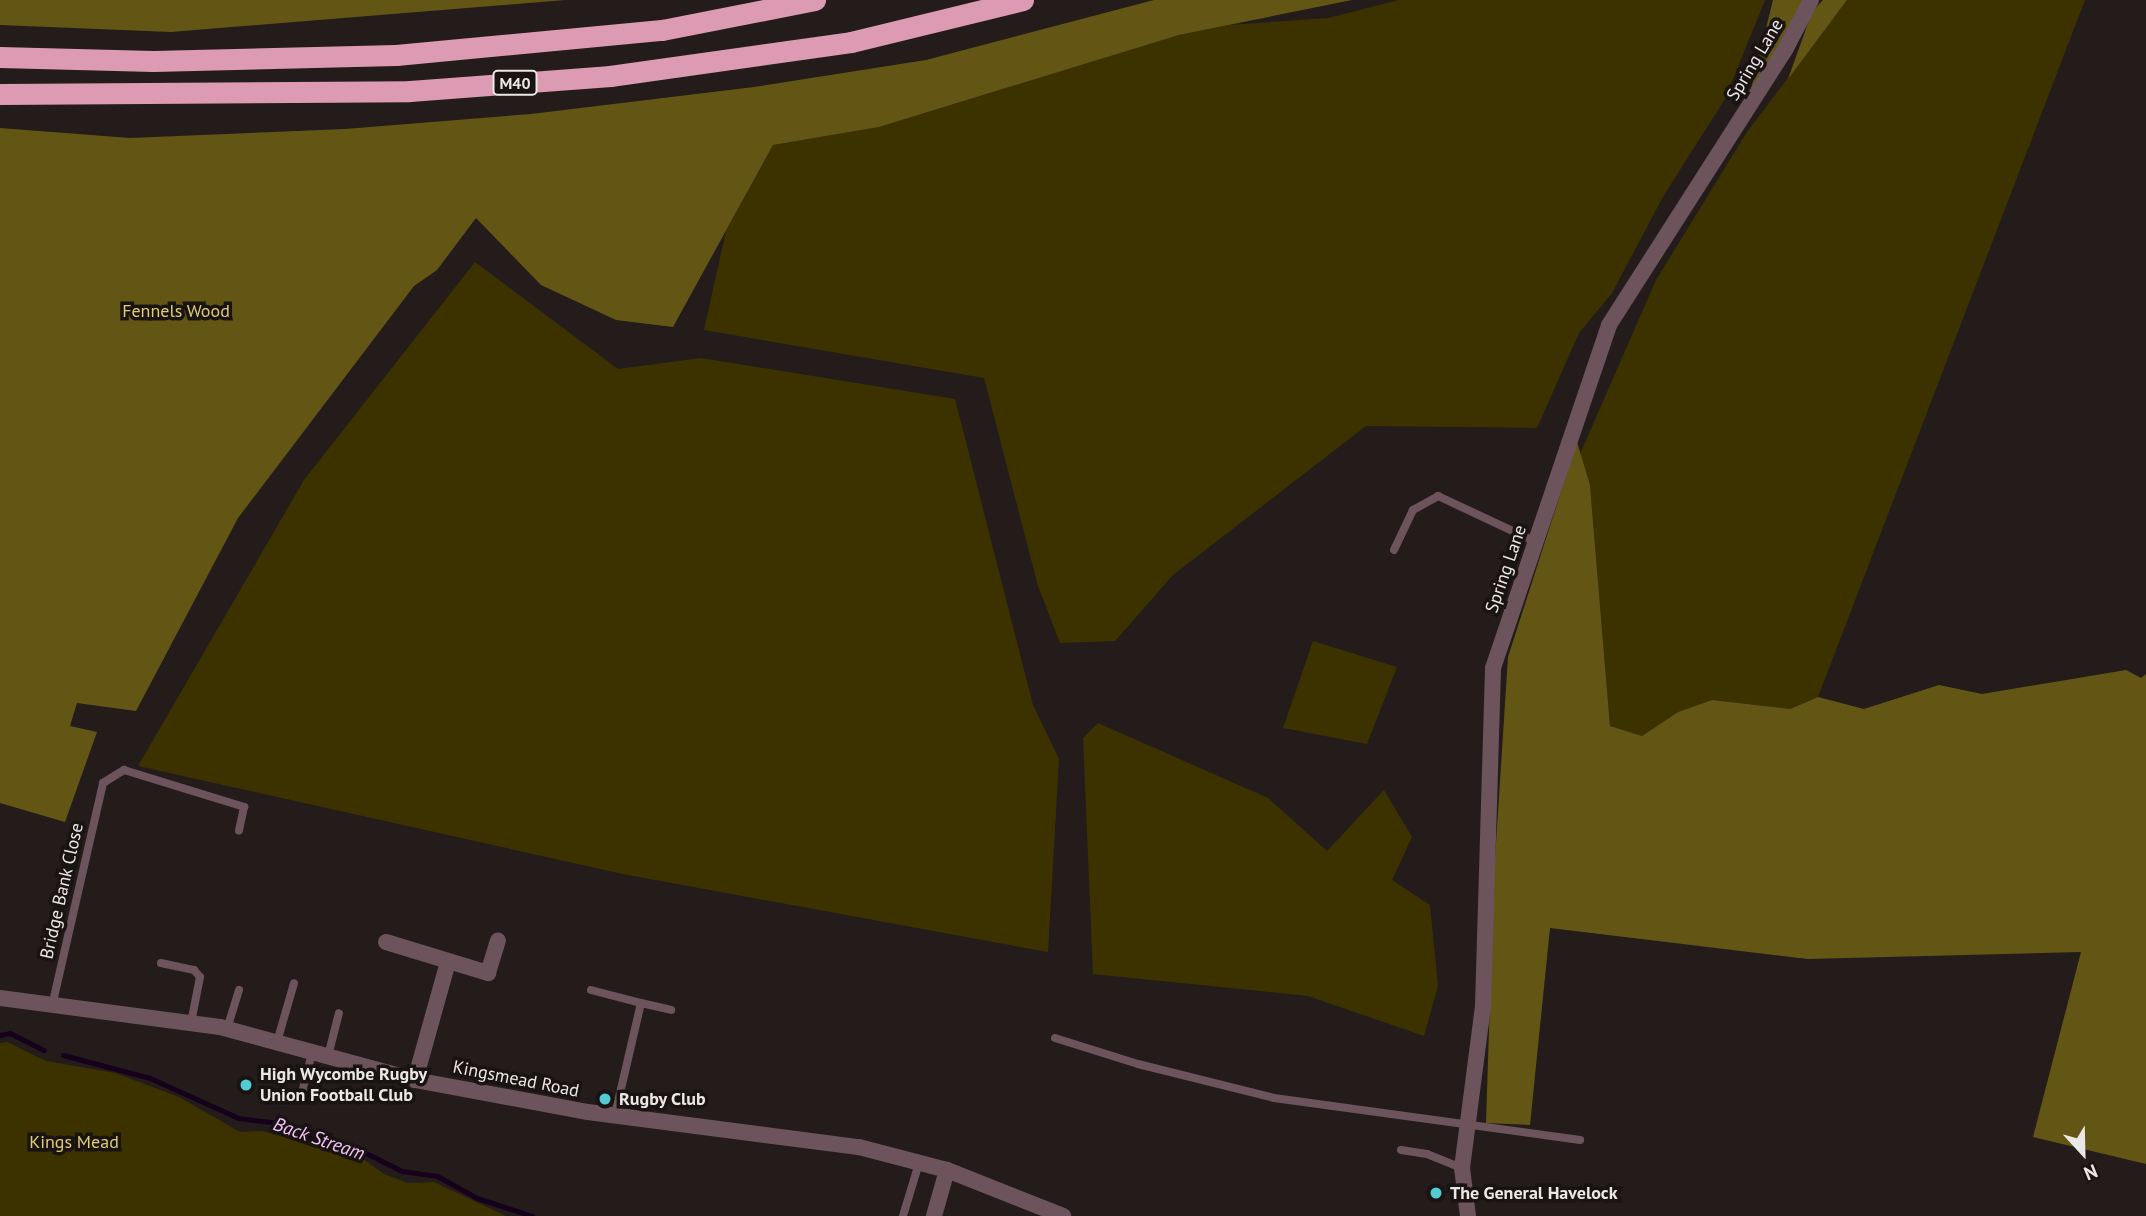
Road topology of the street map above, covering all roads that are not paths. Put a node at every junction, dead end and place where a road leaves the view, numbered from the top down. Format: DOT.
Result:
graph roads {
  1 [pos="815,0"];
  2 [pos="1023,0"];
  3 [pos="1811,0"];
  4 [pos="0,57"];
  5 [pos="0,94"];
  6 [pos="1536,542"];
  7 [pos="1394,550"];
  8 [pos="239,830"];
  9 [pos="499,940"];
  10 [pos="386,942"];
  11 [pos="448,962"];
  12 [pos="161,963"];
  13 [pos="294,983"];
  14 [pos="239,990"];
  15 [pos="591,990"];
  16 [pos="0,998"];
  17 [pos="641,1003"];
  18 [pos="52,1006"];
  19 [pos="671,1010"];
  20 [pos="339,1013"];
  21 [pos="191,1023"];
  22 [pos="228,1029"];
  23 [pos="1055,1038"];
  24 [pos="277,1042"];
  25 [pos="320,1054"];
  26 [pos="415,1080"];
  27 [pos="303,1089"];
  28 [pos="615,1115"];
  29 [pos="1468,1126"];
  30 [pos="1580,1140"];
  31 [pos="1401,1150"];
  32 [pos="919,1163"];
  33 [pos="1462,1168"];
  34 [pos="947,1170"];
  35 [pos="903,1216"];
  36 [pos="934,1216"];
  37 [pos="1063,1216"];
  38 [pos="1468,1216"];
  1 -- 4 [label="highway, M40"];
  2 -- 5 [label="highway, M40"];
  3 -- 6 [label="street, Spring Lane"];
  6 -- 7 [label="lane"];
  6 -- 29 [label="street, Spring Lane"];
  8 -- 18 [label="lane, Bridge Bank Close"];
  9 -- 11 [label="street"];
  10 -- 11 [label="street"];
  11 -- 26 [label="street"];
  12 -- 21 [label="lane"];
  13 -- 24 [label="lane"];
  14 -- 22 [label="lane"];
  15 -- 17 [label="lane"];
  16 -- 18 [label="street, Kingsmead Road"];
  17 -- 19 [label="lane"];
  17 -- 28 [label="lane"];
  18 -- 21 [label="street, Kingsmead Road"];
  20 -- 25 [label="lane"];
  21 -- 22 [label="street, Kingsmead Road"];
  22 -- 24 [label="street, Kingsmead Road"];
  23 -- 29 [label="lane"];
  24 -- 25 [label="street, Kingsmead Road"];
  25 -- 26 [label="street, Kingsmead Road"];
  25 -- 27 [label="lane"];
  26 -- 28 [label="street, Kingsmead Road"];
  28 -- 32 [label="street, Kingsmead Road"];
  29 -- 30 [label="lane"];
  29 -- 33 [label="street, Spring Lane"];
  31 -- 33 [label="lane"];
  32 -- 34 [label="street, Kingsmead Road"];
  32 -- 35 [label="lane"];
  33 -- 38 [label="street, Spring Lane"];
  34 -- 36 [label="street"];
  34 -- 37 [label="street, Kingsmead Road"];
}
